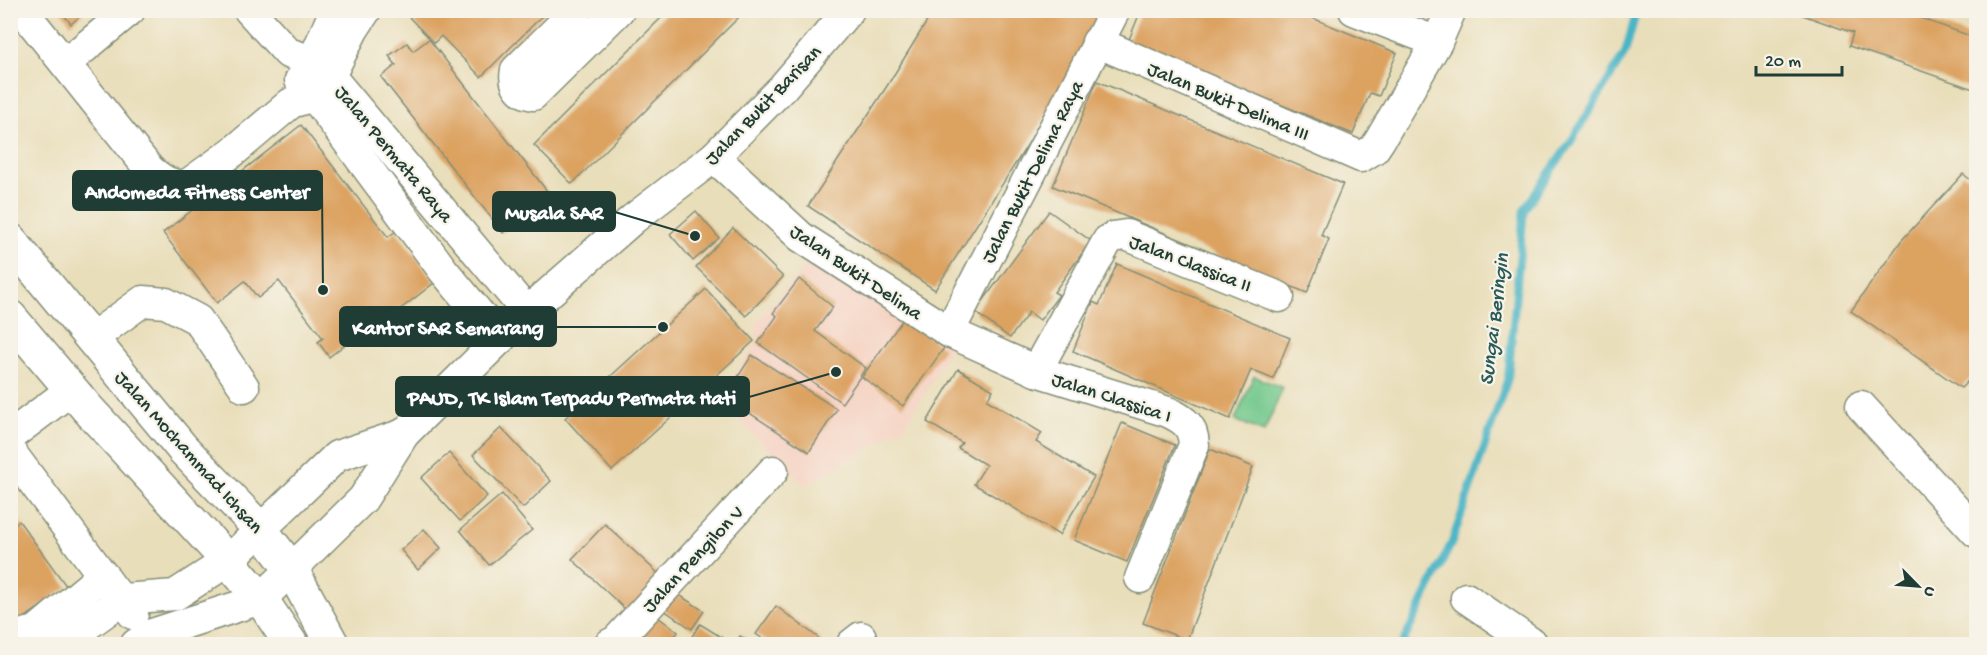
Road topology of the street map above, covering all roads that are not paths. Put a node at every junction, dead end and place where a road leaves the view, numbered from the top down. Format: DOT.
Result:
graph roads {
  1 [pos="22,10"];
  2 [pos="130,10"];
  3 [pos="249,10"];
  4 [pos="335,10"];
  5 [pos="366,10"];
  6 [pos="577,10"];
  7 [pos="619,10"];
  8 [pos="849,10"];
  9 [pos="1115,10"];
  10 [pos="1354,10"];
  11 [pos="1451,10"];
  12 [pos="1097,42"];
  13 [pos="1437,42"];
  14 [pos="66,63"];
  15 [pos="306,79"];
  16 [pos="714,157"];
  17 [pos="10,240"];
  18 [pos="1279,297"];
  19 [pos="527,312"];
  20 [pos="10,317"];
  21 [pos="949,332"];
  22 [pos="92,338"];
  23 [pos="500,339"];
  24 [pos="1035,371"];
  25 [pos="244,387"];
  26 [pos="71,390"];
  27 [pos="1861,406"];
  28 [pos="404,434"];
  29 [pos="13,455"];
  30 [pos="773,471"];
  31 [pos="261,530"];
  32 [pos="1977,532"];
  33 [pos="228,561"];
  34 [pos="292,570"];
  35 [pos="102,576"];
  36 [pos="1140,578"];
  37 [pos="1466,598"];
  38 [pos="123,599"];
  39 [pos="261,599"];
  40 [pos="10,637"];
  41 [pos="147,641"];
  42 [pos="61,645"];
  43 [pos="291,645"];
  44 [pos="332,645"];
  45 [pos="610,645"];
  46 [pos="1533,645"];
  1 -- 14 [label="street"];
  2 -- 14 [label="street"];
  3 -- 15 [label="street, Jalan Permata Raya"];
  4 -- 15 [label="street"];
  5 -- 15 [label="street"];
  6 -- 7 [label="street"];
  8 -- 16 [label="street, Jalan Bukit Barisan"];
  9 -- 12 [label="street, Jalan Bukit Delima Raya"];
  10 -- 13 [label="street"];
  11 -- 13 [label="street"];
  12 -- 13 [label="street, Jalan Bukit Delima III"];
  12 -- 21 [label="street, Jalan Bukit Delima Raya"];
  14 -- 15 [label="street"];
  15 -- 19 [label="street, Jalan Permata Raya"];
  15 -- 23 [label="street, Jalan Permata Raya"];
  16 -- 19 [label="street, Jalan Bukit Barisan"];
  16 -- 21 [label="street, Jalan Bukit Delima"];
  17 -- 22 [label="main road, Jalan Mochammad Ichsan"];
  18 -- 24 [label="street, Jalan Classica II"];
  19 -- 23 [label="street, Jalan Bukit Barisan"];
  20 -- 26 [label="main road"];
  21 -- 24 [label="street, Jalan Classica I"];
  22 -- 25 [label="street"];
  22 -- 31 [label="main road, Jalan Mochammad Ichsan"];
  23 -- 28 [label="street, Jalan Bukit Barisan"];
  24 -- 36 [label="street, Jalan Classica I"];
  26 -- 29 [label="street"];
  26 -- 33 [label="main road"];
  27 -- 32 [label="street"];
  28 -- 31 [label="street, Jalan Bukit Barisan"];
  28 -- 34 [label="street, Jalan Bukit Barisan"];
  29 -- 35 [label="street"];
  30 -- 45 [label="street, Jalan Pengilon V"];
  31 -- 33 [label="street, Jalan Bukit Barisan"];
  31 -- 34 [label="main road, Jalan Mochammad Ichsan"];
  33 -- 38 [label="street, Jalan Bukit Barisan"];
  33 -- 39 [label="main road"];
  34 -- 39 [label="street, Jalan Bukit Barisan"];
  34 -- 44 [label="main road, Jalan Mochammad Ichsan"];
  35 -- 38 [label="street"];
  35 -- 40 [label="street"];
  37 -- 46 [label="street"];
  38 -- 41 [label="street"];
  38 -- 42 [label="street"];
  39 -- 41 [label="street"];
  39 -- 43 [label="main road"];
}
